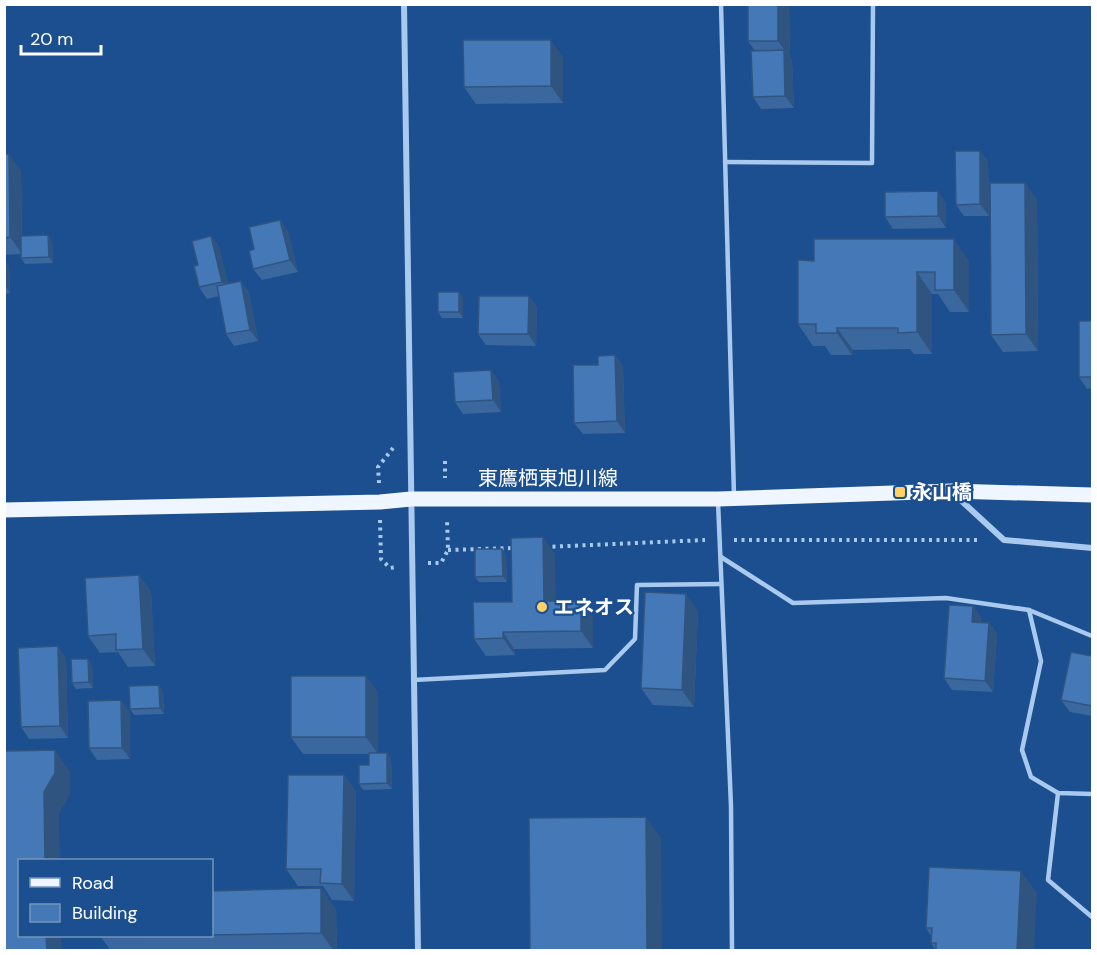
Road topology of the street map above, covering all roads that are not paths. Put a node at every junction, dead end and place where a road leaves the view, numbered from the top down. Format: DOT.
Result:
graph roads {
  1 [pos="404,4"];
  2 [pos="721,4"];
  3 [pos="873,4"];
  4 [pos="725,162"];
  5 [pos="951,491"];
  6 [pos="1092,495"];
  7 [pos="734,498"];
  8 [pos="411,499"];
  9 [pos="718,499"];
  10 [pos="4,510"];
  11 [pos="1092,548"];
  12 [pos="721,557"];
  13 [pos="721,584"];
  14 [pos="1029,610"];
  15 [pos="1092,636"];
  16 [pos="413,680"];
  17 [pos="1058,793"];
  18 [pos="1092,794"];
  19 [pos="1092,917"];
  20 [pos="418,951"];
  21 [pos="732,951"];
  1 -- 8 [label="street"];
  2 -- 4 [label="lane"];
  3 -- 4 [label="lane"];
  4 -- 7 [label="lane"];
  5 -- 6 [label="main road, 東鷹栖東旭川線"];
  5 -- 7 [label="main road, 東鷹栖東旭川線"];
  5 -- 11 [label="street"];
  7 -- 9 [label="main road, 東鷹栖東旭川線"];
  8 -- 9 [label="main road, 東鷹栖東旭川線"];
  8 -- 10 [label="main road, 東鷹栖東旭川線"];
  8 -- 16 [label="street"];
  9 -- 12 [label="lane"];
  12 -- 13 [label="lane"];
  12 -- 14 [label="lane"];
  13 -- 16 [label="lane"];
  13 -- 21 [label="lane"];
  14 -- 15 [label="lane"];
  14 -- 17 [label="lane"];
  16 -- 20 [label="street"];
  17 -- 18 [label="lane"];
  17 -- 19 [label="lane"];
}
